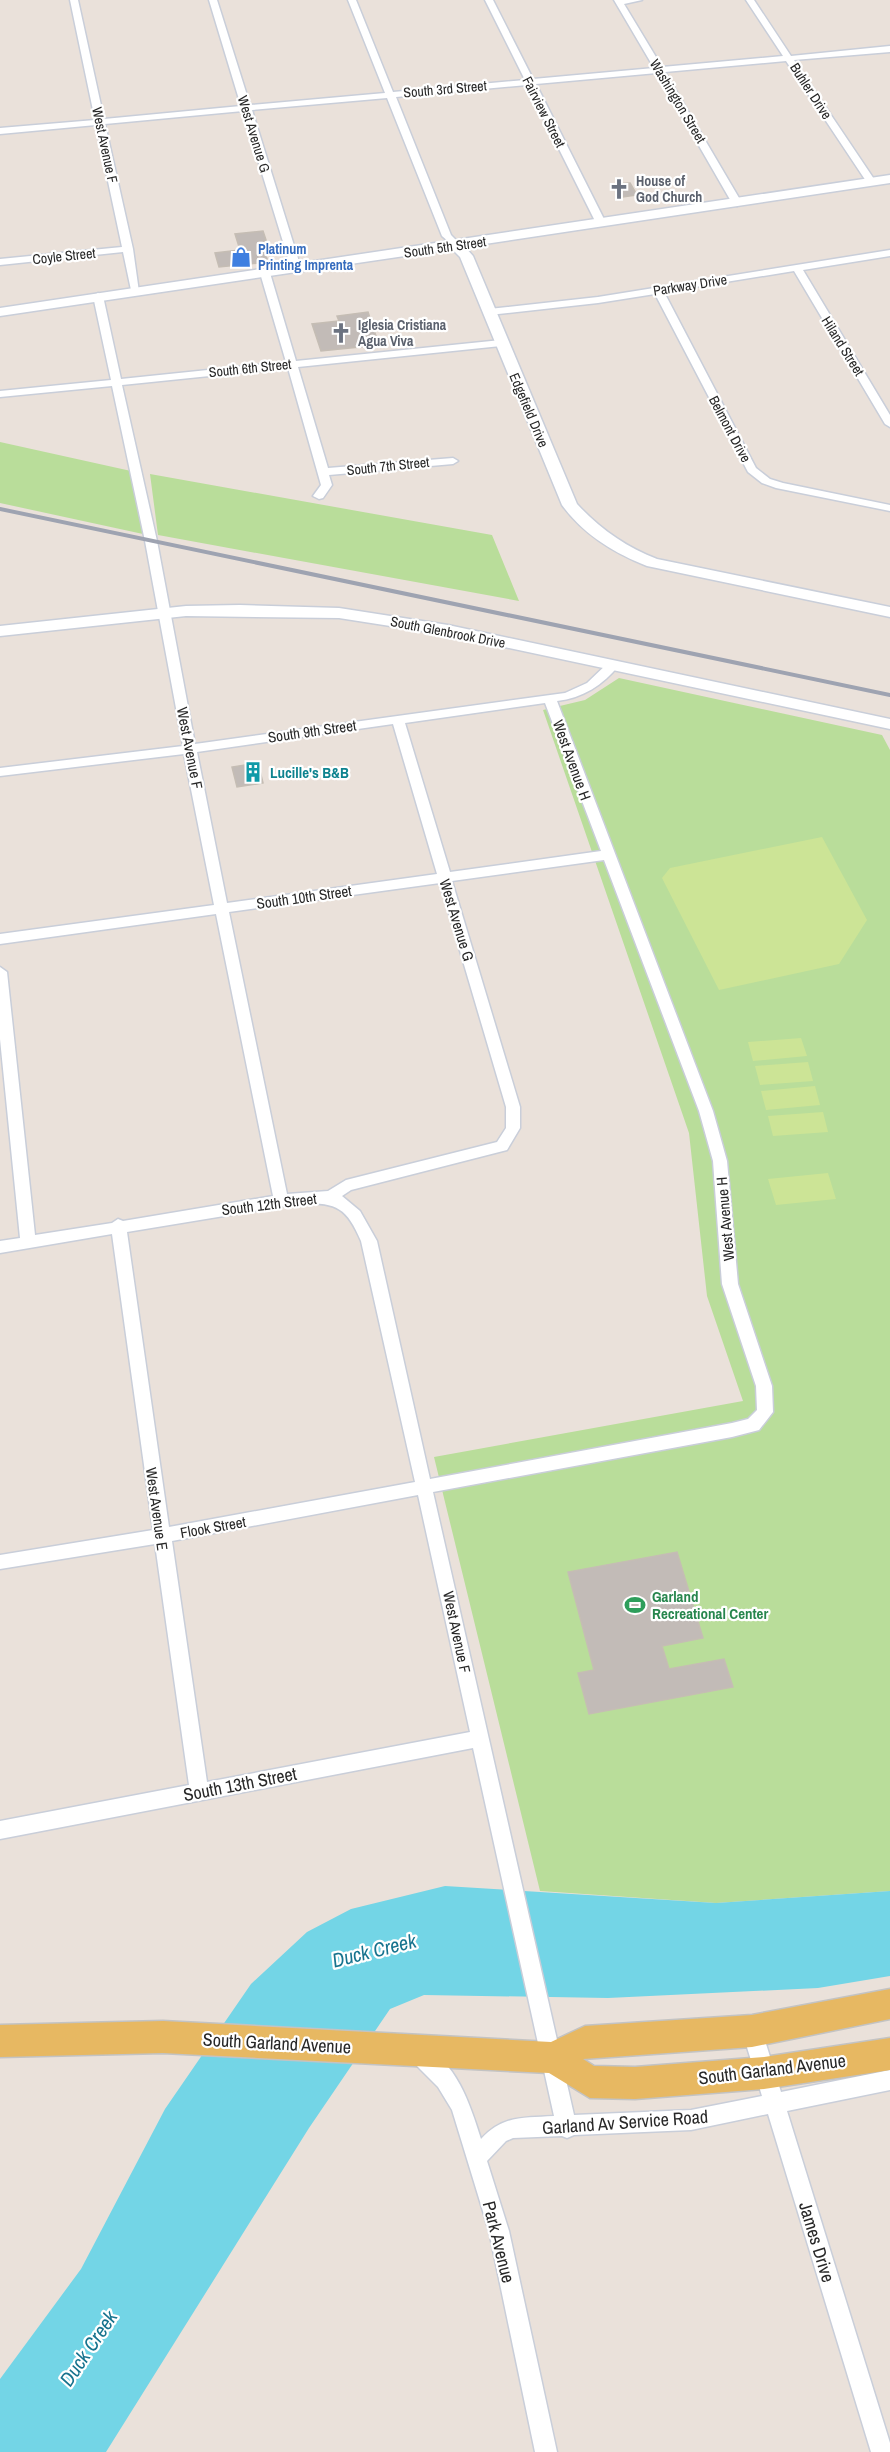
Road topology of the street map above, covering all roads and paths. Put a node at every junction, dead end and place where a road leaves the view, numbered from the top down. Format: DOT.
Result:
graph roads {
  1 [pos="74,0"];
  2 [pos="213,0"];
  3 [pos="352,0"];
  4 [pos="489,0"];
  5 [pos="638,0"];
  6 [pos="750,0"];
  7 [pos="619,1"];
  8 [pos="890,49"];
  9 [pos="790,58"];
  10 [pos="660,70"];
  11 [pos="529,82"];
  12 [pos="389,95"];
  13 [pos="246,108"];
  14 [pos="100,122"];
  15 [pos="0,131"];
  16 [pos="890,179"];
  17 [pos="871,182"];
  18 [pos="737,203"];
  19 [pos="601,223"];
  20 [pos="456,245"];
  21 [pos="128,249"];
  22 [pos="890,253"];
  23 [pos="0,262"];
  24 [pos="296,268"];
  25 [pos="797,268"];
  26 [pos="265,273"];
  27 [pos="658,290"];
  28 [pos="136,291"];
  29 [pos="98,296"];
  30 [pos="0,312"];
  31 [pos="489,312"];
  32 [pos="501,343"];
  33 [pos="290,364"];
  34 [pos="118,381"];
  35 [pos="0,394"];
  36 [pos="890,424"];
  37 [pos="453,461"];
  38 [pos="323,472"];
  39 [pos="318,496"];
  40 [pos="890,508"];
  41 [pos="890,612"];
  42 [pos="164,613"];
  43 [pos="0,631"];
  44 [pos="613,665"];
  45 [pos="550,699"];
  46 [pos="397,718"];
  47 [pos="890,724"];
  48 [pos="190,749"];
  49 [pos="0,772"];
  50 [pos="607,855"];
  51 [pos="444,878"];
  52 [pos="222,908"];
  53 [pos="0,939"];
  54 [pos="0,972"];
  55 [pos="515,1121"];
  56 [pos="331,1197"];
  57 [pos="281,1201"];
  58 [pos="118,1225"];
  59 [pos="28,1242"];
  60 [pos="0,1247"];
  61 [pos="424,1486"];
  62 [pos="161,1536"];
  63 [pos="0,1562"];
  64 [pos="480,1738"];
  65 [pos="199,1792"];
  66 [pos="0,1830"];
  67 [pos="890,2004"];
  68 [pos="752,2031"];
  69 [pos="0,2041"];
  70 [pos="414,2050"];
  71 [pos="890,2054"];
  72 [pos="556,2070"];
  73 [pos="764,2073"];
  74 [pos="890,2080"];
  75 [pos="774,2105"];
  76 [pos="567,2128"];
  77 [pos="476,2158"];
  78 [pos="546,2452"];
  79 [pos="882,2452"];
  1 -- 14 [label="street, West Avenue F"];
  2 -- 13 [label="street, West Avenue G"];
  3 -- 12 [label="street, Edgefield Drive"];
  4 -- 11 [label="street, Fairview Street"];
  5 -- 7 [label="street"];
  6 -- 9 [label="street, Buhler Drive"];
  7 -- 10 [label="street, Washington Street"];
  8 -- 9 [label="street, South 3rd Street"];
  9 -- 10 [label="street, South 3rd Street"];
  9 -- 17 [label="street, Buhler Drive"];
  10 -- 11 [label="street, South 3rd Street"];
  10 -- 18 [label="street, Washington Street"];
  11 -- 12 [label="street, South 3rd Street"];
  11 -- 19 [label="street, Fairview Street"];
  12 -- 13 [label="street, South 3rd Street"];
  12 -- 20 [label="street, Edgefield Drive"];
  13 -- 14 [label="street, South 3rd Street"];
  13 -- 24 [label="street, West Avenue G"];
  14 -- 15 [label="street, South 3rd Street"];
  14 -- 21 [label="street, West Avenue F"];
  16 -- 17 [label="street, South 5th Street"];
  17 -- 18 [label="street, South 5th Street"];
  18 -- 19 [label="street, South 5th Street"];
  19 -- 20 [label="street, South 5th Street"];
  20 -- 24 [label="street, South 5th Street"];
  20 -- 31 [label="street, Edgefield Drive"];
  21 -- 23 [label="street, Coyle Street"];
  21 -- 28 [label="street, West Avenue F"];
  22 -- 25 [label="street, Parkway Drive"];
  24 -- 26 [label="street, South 5th Street"];
  25 -- 27 [label="street, Parkway Drive"];
  25 -- 36 [label="street, Hiland Street"];
  26 -- 28 [label="street, South 5th Street"];
  26 -- 33 [label="street"];
  27 -- 31 [label="street, Parkway Drive"];
  27 -- 40 [label="street, Belmont Drive"];
  28 -- 29 [label="street, South 5th Street"];
  29 -- 30 [label="street, South 5th Street"];
  29 -- 34 [label="street, West Avenue F"];
  31 -- 32 [label="street, Edgefield Drive"];
  32 -- 33 [label="street, South 6th Street"];
  32 -- 41 [label="street, Edgefield Drive"];
  33 -- 34 [label="street, South 6th Street"];
  33 -- 38 [label="street"];
  34 -- 35 [label="street, South 6th Street"];
  34 -- 42 [label="street, West Avenue F"];
  37 -- 38 [label="street, South 7th Street"];
  38 -- 39 [label="street"];
  42 -- 43 [label="street, South Glenbrook Drive"];
  42 -- 44 [label="street, South Glenbrook Drive"];
  42 -- 48 [label="street, West Avenue F"];
  44 -- 45 [label="street, South 9th Street"];
  44 -- 47 [label="street, South Glenbrook Drive"];
  45 -- 46 [label="street, South 9th Street"];
  45 -- 50 [label="street, West Avenue H"];
  46 -- 48 [label="street, South 9th Street"];
  46 -- 51 [label="street, West Avenue G"];
  48 -- 49 [label="street, South 9th Street"];
  48 -- 52 [label="street, West Avenue F"];
  50 -- 51 [label="street, South 10th Street"];
  50 -- 61 [label="street, West Avenue H"];
  51 -- 52 [label="street, South 10th Street"];
  51 -- 55 [label="street, West Avenue G"];
  52 -- 53 [label="street, South 10th Street"];
  52 -- 57 [label="street, West Avenue F"];
  54 -- 59 [label="street"];
  55 -- 56 [label="street, South 12th Street"];
  56 -- 57 [label="street, South 12th Street"];
  56 -- 61 [label="street, West Avenue F"];
  57 -- 58 [label="street, South 12th Street"];
  58 -- 59 [label="street, South 12th Street"];
  58 -- 62 [label="street, West Avenue E"];
  59 -- 60 [label="street, South 12th Street"];
  61 -- 62 [label="street, Flook Street"];
  61 -- 64 [label="street, West Avenue F"];
  62 -- 63 [label="street, Flook Street"];
  62 -- 65 [label="street, West Avenue E"];
  64 -- 65 [label="street, South 13th Street"];
  64 -- 72 [label="street, West Avenue F"];
  65 -- 66 [label="street, South 13th Street"];
  67 -- 68 [label="main road, South Garland Avenue"];
  68 -- 72 [label="main road, South Garland Avenue"];
  68 -- 73 [label="street, James Drive"];
  69 -- 70 [label="main road, South Garland Avenue"];
  70 -- 72 [label="main road, South Garland Avenue"];
  70 -- 77 [label="street, Park Avenue"];
  71 -- 73 [label="main road, South Garland Avenue"];
  72 -- 73 [label="main road, South Garland Avenue"];
  72 -- 76 [label="street"];
  73 -- 75 [label="street, James Drive"];
  74 -- 75 [label="street, Garland Av Service Road"];
  75 -- 76 [label="street, Garland Av Service Road"];
  75 -- 79 [label="street, James Drive"];
  76 -- 77 [label="street, Garland Av Service Road"];
  77 -- 78 [label="street, Park Avenue"];
}
